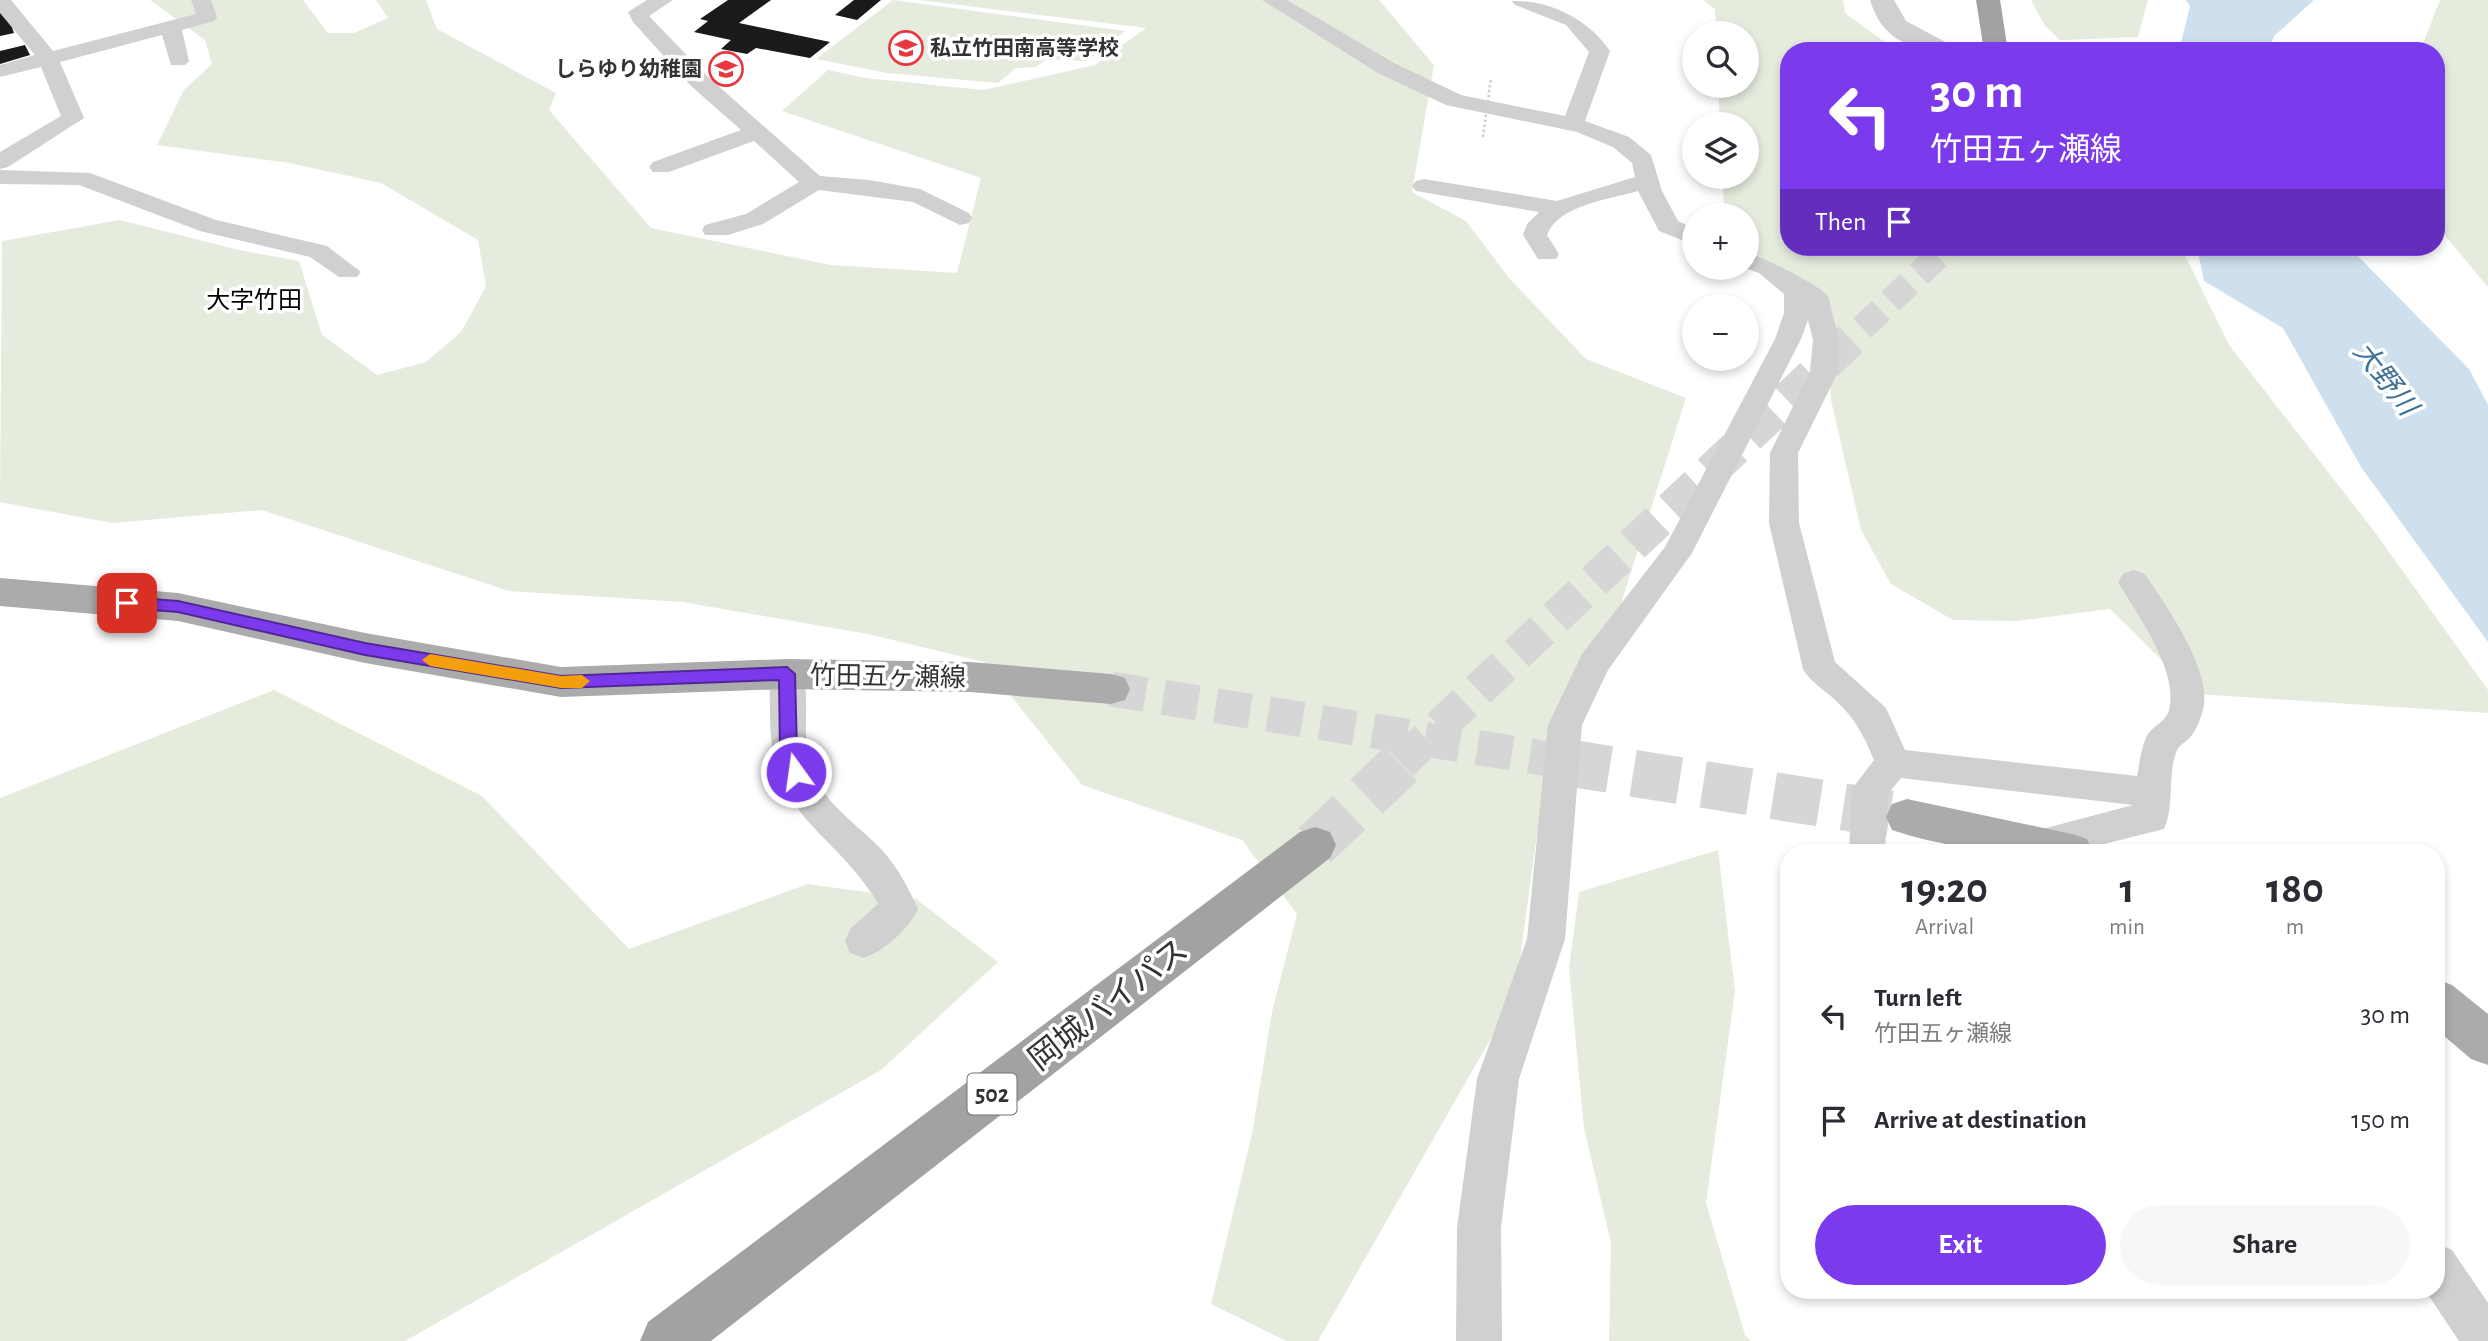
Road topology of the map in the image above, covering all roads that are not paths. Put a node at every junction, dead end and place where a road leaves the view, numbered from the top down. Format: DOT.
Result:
graph roads {
  1 [pos="0,0"];
  2 [pos="201,0"];
  3 [pos="663,0"];
  4 [pos="1272,0"];
  5 [pos="1882,0"];
  6 [pos="1988,0"];
  7 [pos="1522,1"];
  8 [pos="171,26"];
  9 [pos="1927,42"];
  10 [pos="1995,42"];
  11 [pos="48,58"];
  12 [pos="178,61"];
  13 [pos="0,71"];
  14 [pos="1573,124"];
  15 [pos="758,132"];
  16 [pos="0,162"];
  17 [pos="661,167"];
  18 [pos="0,177"];
  19 [pos="1647,181"];
  20 [pos="814,183"];
  21 [pos="1424,186"];
  22 [pos="1558,208"];
  23 [pos="960,218"];
  24 [pos="714,230"];
  25 [pos="1682,232"];
  26 [pos="1547,254"];
  27 [pos="1759,265"];
  28 [pos="348,272"];
  29 [pos="1786,283"];
  30 [pos="2133,582"];
  31 [pos="0,593"];
  32 [pos="787,674"];
  33 [pos="1111,689"];
  34 [pos="1893,763"];
  35 [pos="2151,792"];
  36 [pos="1907,817"];
  37 [pos="1867,844"];
  38 [pos="2032,844"];
  39 [pos="2067,844"];
  40 [pos="1315,845"];
  41 [pos="864,941"];
  42 [pos="2445,1007"];
  43 [pos="2488,1043"];
  44 [pos="2445,1280"];
  45 [pos="667,1341"];
  46 [pos="1479,1341"];
  47 [pos="2486,1341"];
  1 -- 11 [label="street"];
  2 -- 8 [label="street"];
  3 -- 15 [label="street"];
  4 -- 14 [label="street"];
  5 -- 9 [label="street"];
  6 -- 10 [label="highway"];
  7 -- 14 [label="street"];
  8 -- 11 [label="street"];
  8 -- 12 [label="street"];
  11 -- 13 [label="street"];
  11 -- 16 [label="street"];
  14 -- 19 [label="street"];
  15 -- 17 [label="street"];
  15 -- 20 [label="street"];
  18 -- 28 [label="street"];
  19 -- 22 [label="street"];
  19 -- 25 [label="street"];
  20 -- 23 [label="street"];
  20 -- 24 [label="street"];
  21 -- 22 [label="street"];
  22 -- 26 [label="street"];
  27 -- 29 [label="street"];
  29 -- 34 [label="street"];
  29 -- 46 [label="street"];
  30 -- 35 [label="street"];
  31 -- 32 [label="main road, 竹田五ヶ瀬線"];
  32 -- 33 [label="main road, 竹田五ヶ瀬線"];
  32 -- 41 [label="street"];
  34 -- 35 [label="street"];
  34 -- 37 [label="street"];
  35 -- 39 [label="street"];
  36 -- 38 [label="main road"];
  40 -- 45 [label="highway, 岡城バイパス / 502"];
  42 -- 43 [label="main road"];
  44 -- 47 [label="street"];
}
